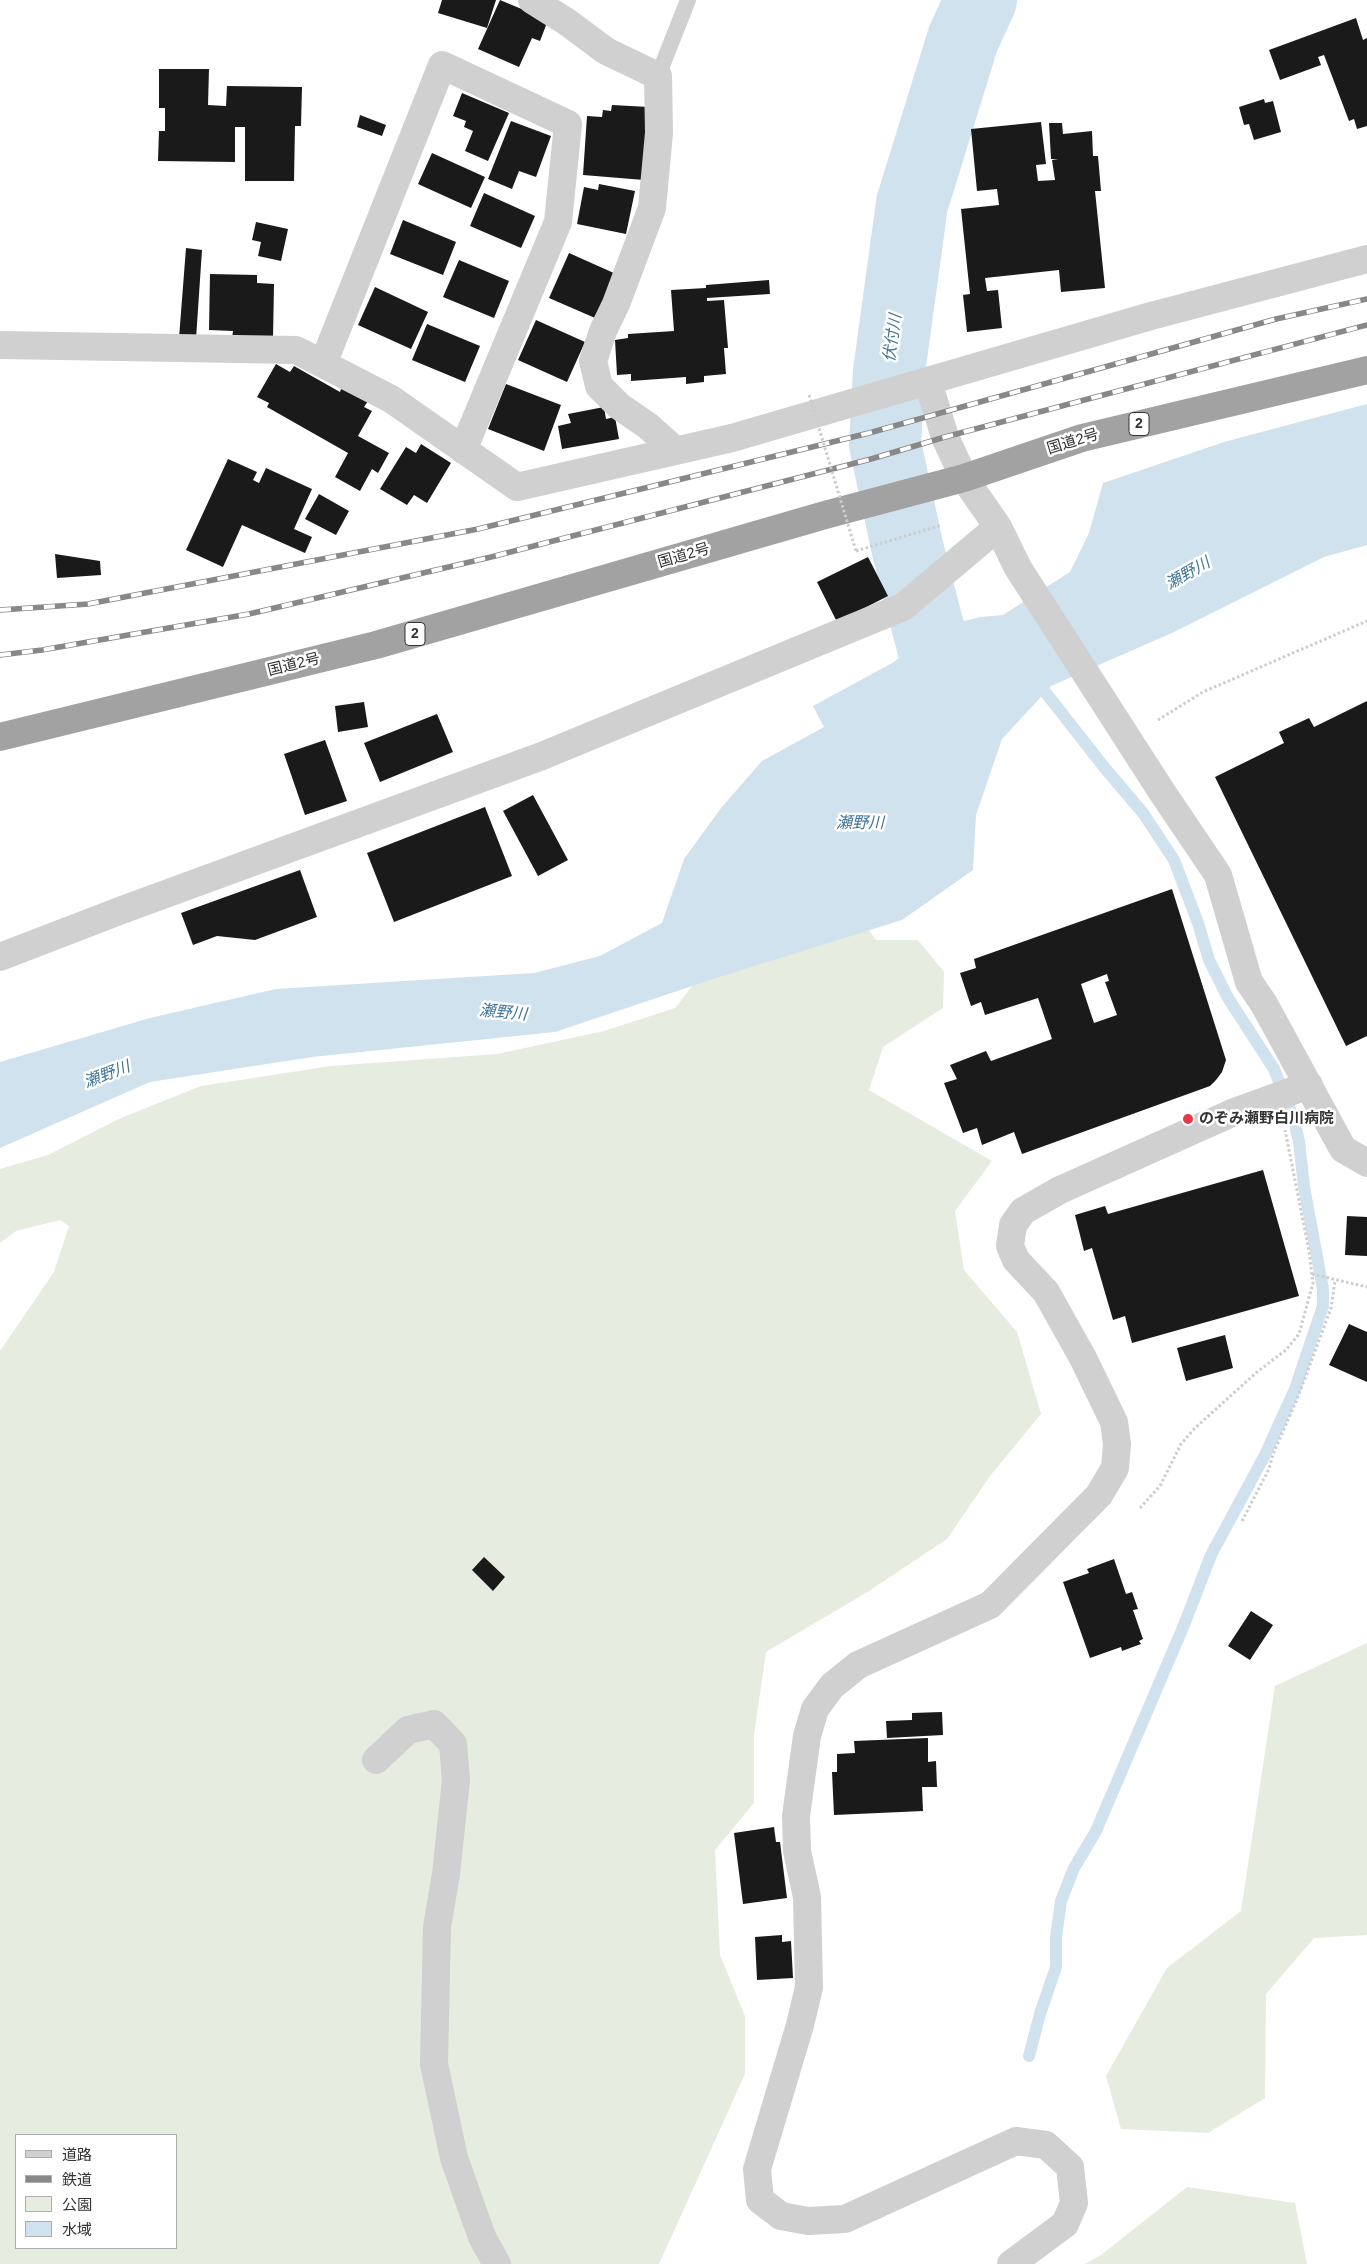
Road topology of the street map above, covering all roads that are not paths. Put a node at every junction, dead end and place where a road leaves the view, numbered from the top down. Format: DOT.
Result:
graph roads {
  1 [pos="532,0"];
  2 [pos="688,0"];
  3 [pos="658,76"];
  4 [pos="1367,259"];
  5 [pos="0,344"];
  6 [pos="323,364"];
  7 [pos="1367,370"];
  8 [pos="918,385"];
  9 [pos="463,450"];
  10 [pos="676,451"];
  11 [pos="964,478"];
  12 [pos="998,527"];
  13 [pos="0,737"];
  14 [pos="0,957"];
  15 [pos="1309,1085"];
  16 [pos="1367,1163"];
  17 [pos="376,1760"];
  18 [pos="497,2264"];
  19 [pos="1011,2264"];
  1 -- 3 [label="street"];
  2 -- 3 [label="lane"];
  3 -- 10 [label="street"];
  4 -- 8 [label="street"];
  5 -- 6 [label="street"];
  6 -- 9 [label="street"];
  6 -- 9 [label="street"];
  7 -- 11 [label="highway, 国道2号 / 2"];
  8 -- 10 [label="street"];
  8 -- 11 [label="street"];
  9 -- 10 [label="street"];
  11 -- 12 [label="street"];
  11 -- 13 [label="highway, 国道2号 / 2"];
  12 -- 14 [label="street"];
  12 -- 15 [label="street"];
  15 -- 16 [label="street"];
  15 -- 19 [label="street"];
  17 -- 18 [label="street"];
}
